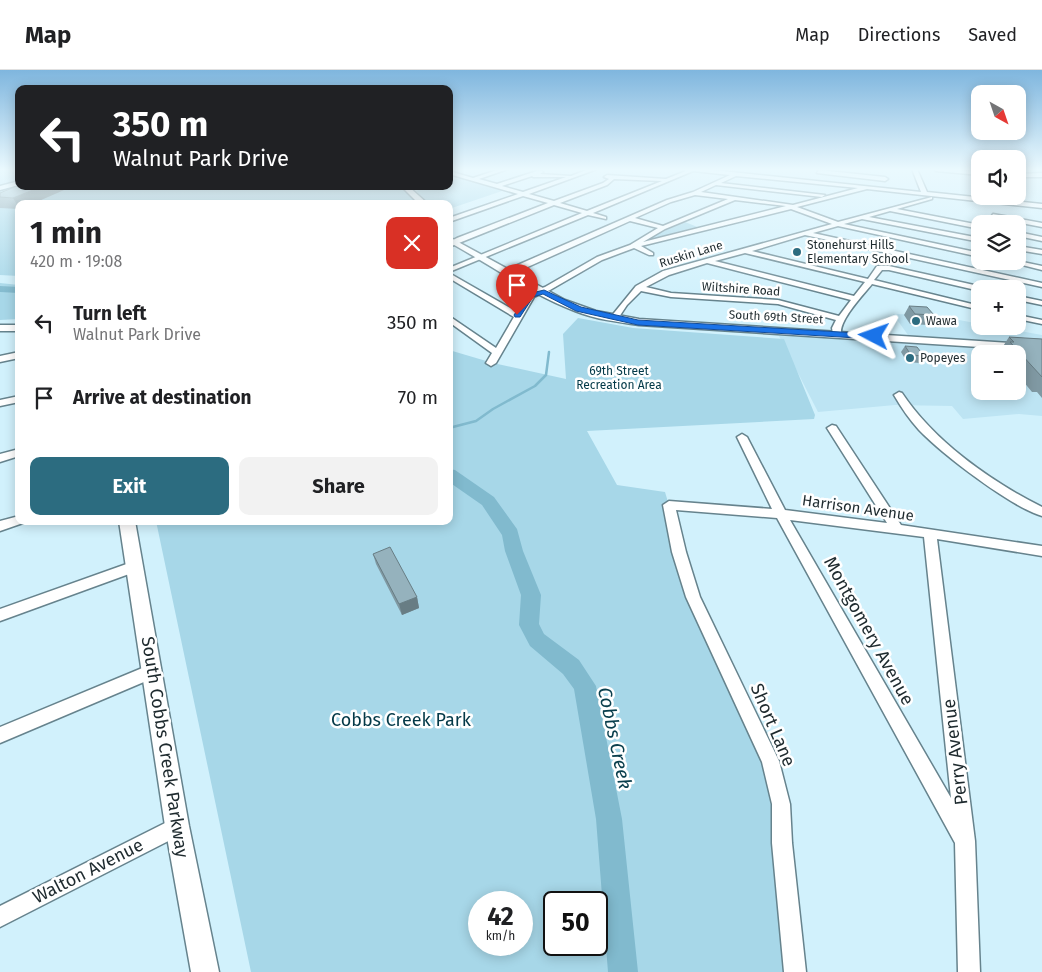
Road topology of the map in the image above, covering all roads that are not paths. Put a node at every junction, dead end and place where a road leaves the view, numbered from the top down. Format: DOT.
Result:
graph roads {
  1 [pos="475,211"];
  2 [pos="533,211"];
  3 [pos="582,211"];
  4 [pos="593,211"];
  5 [pos="646,211"];
  6 [pos="704,211"];
  7 [pos="774,211"];
  8 [pos="805,211"];
  9 [pos="885,211"];
  10 [pos="895,211"];
  11 [pos="994,211"];
  12 [pos="588,213"];
  13 [pos="862,217"];
  14 [pos="604,218"];
  15 [pos="630,218"];
  16 [pos="453,219"];
  17 [pos="683,220"];
  18 [pos="837,224"];
  19 [pos="971,225"];
  20 [pos="1042,225"];
  21 [pos="663,228"];
  22 [pos="706,229"];
  23 [pos="805,233"];
  24 [pos="1026,236"];
  25 [pos="971,238"];
  26 [pos="1042,239"];
  27 [pos="453,241"];
  28 [pos="453,243"];
  29 [pos="633,245"];
  30 [pos="1026,249"];
  31 [pos="742,251"];
  32 [pos="1042,252"];
  33 [pos="651,254"];
  34 [pos="971,254"];
  35 [pos="481,256"];
  36 [pos="706,261"];
  37 [pos="971,262"];
  38 [pos="1026,265"];
  39 [pos="453,268"];
  40 [pos="967,268"];
  41 [pos="1042,268"];
  42 [pos="509,272"];
  43 [pos="453,277"];
  44 [pos="869,281"];
  45 [pos="961,284"];
  46 [pos="1042,285"];
  47 [pos="971,287"];
  48 [pos="639,288"];
  49 [pos="544,292"];
  50 [pos="856,299"];
  51 [pos="1026,300"];
  52 [pos="952,301"];
  53 [pos="1042,303"];
  54 [pos="971,306"];
  55 [pos="517,315"];
  56 [pos="614,318"];
  57 [pos="1026,319"];
  58 [pos="841,320"];
  59 [pos="453,321"];
  60 [pos="1042,322"];
  61 [pos="0,328"];
  62 [pos="15,328"];
  63 [pos="837,334"];
  64 [pos="1042,348"];
  65 [pos="496,352"];
  66 [pos="15,356"];
  67 [pos="0,359"];
  68 [pos="490,363"];
  69 [pos="899,394"];
  70 [pos="15,400"];
  71 [pos="0,403"];
  72 [pos="832,428"];
  73 [pos="742,437"];
  74 [pos="15,453"];
  75 [pos="0,458"];
  76 [pos="669,505"];
  77 [pos="1042,512"];
  78 [pos="781,514"];
  79 [pos="15,521"];
  80 [pos="128,525"];
  81 [pos="0,526"];
  82 [pos="898,530"];
  83 [pos="930,533"];
  84 [pos="1042,550"];
  85 [pos="134,566"];
  86 [pos="0,615"];
  87 [pos="152,671"];
  88 [pos="0,735"];
  89 [pos="177,826"];
  90 [pos="965,841"];
  91 [pos="0,917"];
  92 [pos="205,972"];
  93 [pos="795,972"];
  94 [pos="969,972"];
  1 -- 16 [label="street"];
  2 -- 27 [label="street"];
  3 -- 12 [label="street"];
  4 -- 12 [label="street"];
  5 -- 15 [label="street"];
  6 -- 17 [label="street"];
  7 -- 22 [label="street"];
  8 -- 18 [label="street"];
  9 -- 13 [label="street, Ruskin Lane"];
  10 -- 19 [label="street"];
  11 -- 20 [label="street"];
  12 -- 14 [label="street"];
  12 -- 35 [label="street"];
  13 -- 18 [label="street, Ruskin Lane"];
  13 -- 25 [label="street"];
  15 -- 21 [label="street"];
  15 -- 42 [label="street"];
  17 -- 21 [label="street"];
  17 -- 22 [label="street"];
  18 -- 23 [label="street, Ruskin Lane"];
  18 -- 34 [label="street"];
  21 -- 29 [label="street"];
  22 -- 29 [label="street"];
  23 -- 31 [label="street, Ruskin Lane"];
  23 -- 40 [label="street"];
  24 -- 26 [label="street"];
  28 -- 35 [label="main road, South 69th Street"];
  29 -- 33 [label="street"];
  29 -- 49 [label="street"];
  30 -- 32 [label="street"];
  31 -- 36 [label="street, Ruskin Lane"];
  31 -- 44 [label="street"];
  35 -- 39 [label="street"];
  35 -- 42 [label="main road, South 69th Street"];
  36 -- 48 [label="street, Ruskin Lane"];
  36 -- 50 [label="street"];
  37 -- 40 [label="street"];
  38 -- 41 [label="street"];
  40 -- 45 [label="street"];
  40 -- 46 [label="street"];
  42 -- 49 [label="main road, South 69th Street"];
  43 -- 55 [label="street"];
  44 -- 45 [label="street"];
  44 -- 50 [label="street"];
  44 -- 52 [label="street"];
  45 -- 47 [label="street"];
  45 -- 52 [label="street"];
  48 -- 56 [label="street, Ruskin Lane"];
  48 -- 58 [label="street, Wiltshire Road"];
  49 -- 55 [label="street"];
  49 -- 56 [label="main road, South 69th Street"];
  50 -- 58 [label="street"];
  51 -- 53 [label="street"];
  52 -- 54 [label="street"];
  55 -- 65 [label="street"];
  56 -- 63 [label="main road, South 69th Street"];
  57 -- 60 [label="street"];
  58 -- 63 [label="street"];
  59 -- 65 [label="street"];
  61 -- 62 [label="main road"];
  63 -- 64 [label="main road, South 69th Street"];
  65 -- 68 [label="street"];
  66 -- 67 [label="street"];
  69 -- 77 [label="street"];
  70 -- 71 [label="street"];
  72 -- 82 [label="street"];
  73 -- 78 [label="street, Montgomery Avenue"];
  74 -- 75 [label="street"];
  76 -- 78 [label="street, Harrison Avenue"];
  76 -- 93 [label="street, Short Lane"];
  78 -- 82 [label="street, Harrison Avenue"];
  78 -- 90 [label="street, Montgomery Avenue"];
  79 -- 81 [label="street"];
  80 -- 85 [label="main road, South Cobbs Creek Parkway"];
  82 -- 83 [label="street, Harrison Avenue"];
  83 -- 84 [label="street, Harrison Avenue"];
  83 -- 90 [label="street, Perry Avenue"];
  85 -- 86 [label="street"];
  85 -- 87 [label="main road, South Cobbs Creek Parkway"];
  87 -- 88 [label="street"];
  87 -- 89 [label="main road, South Cobbs Creek Parkway"];
  89 -- 91 [label="street, Walton Avenue"];
  89 -- 92 [label="main road, South Cobbs Creek Parkway"];
  90 -- 94 [label="street, Perry Avenue"];
}
